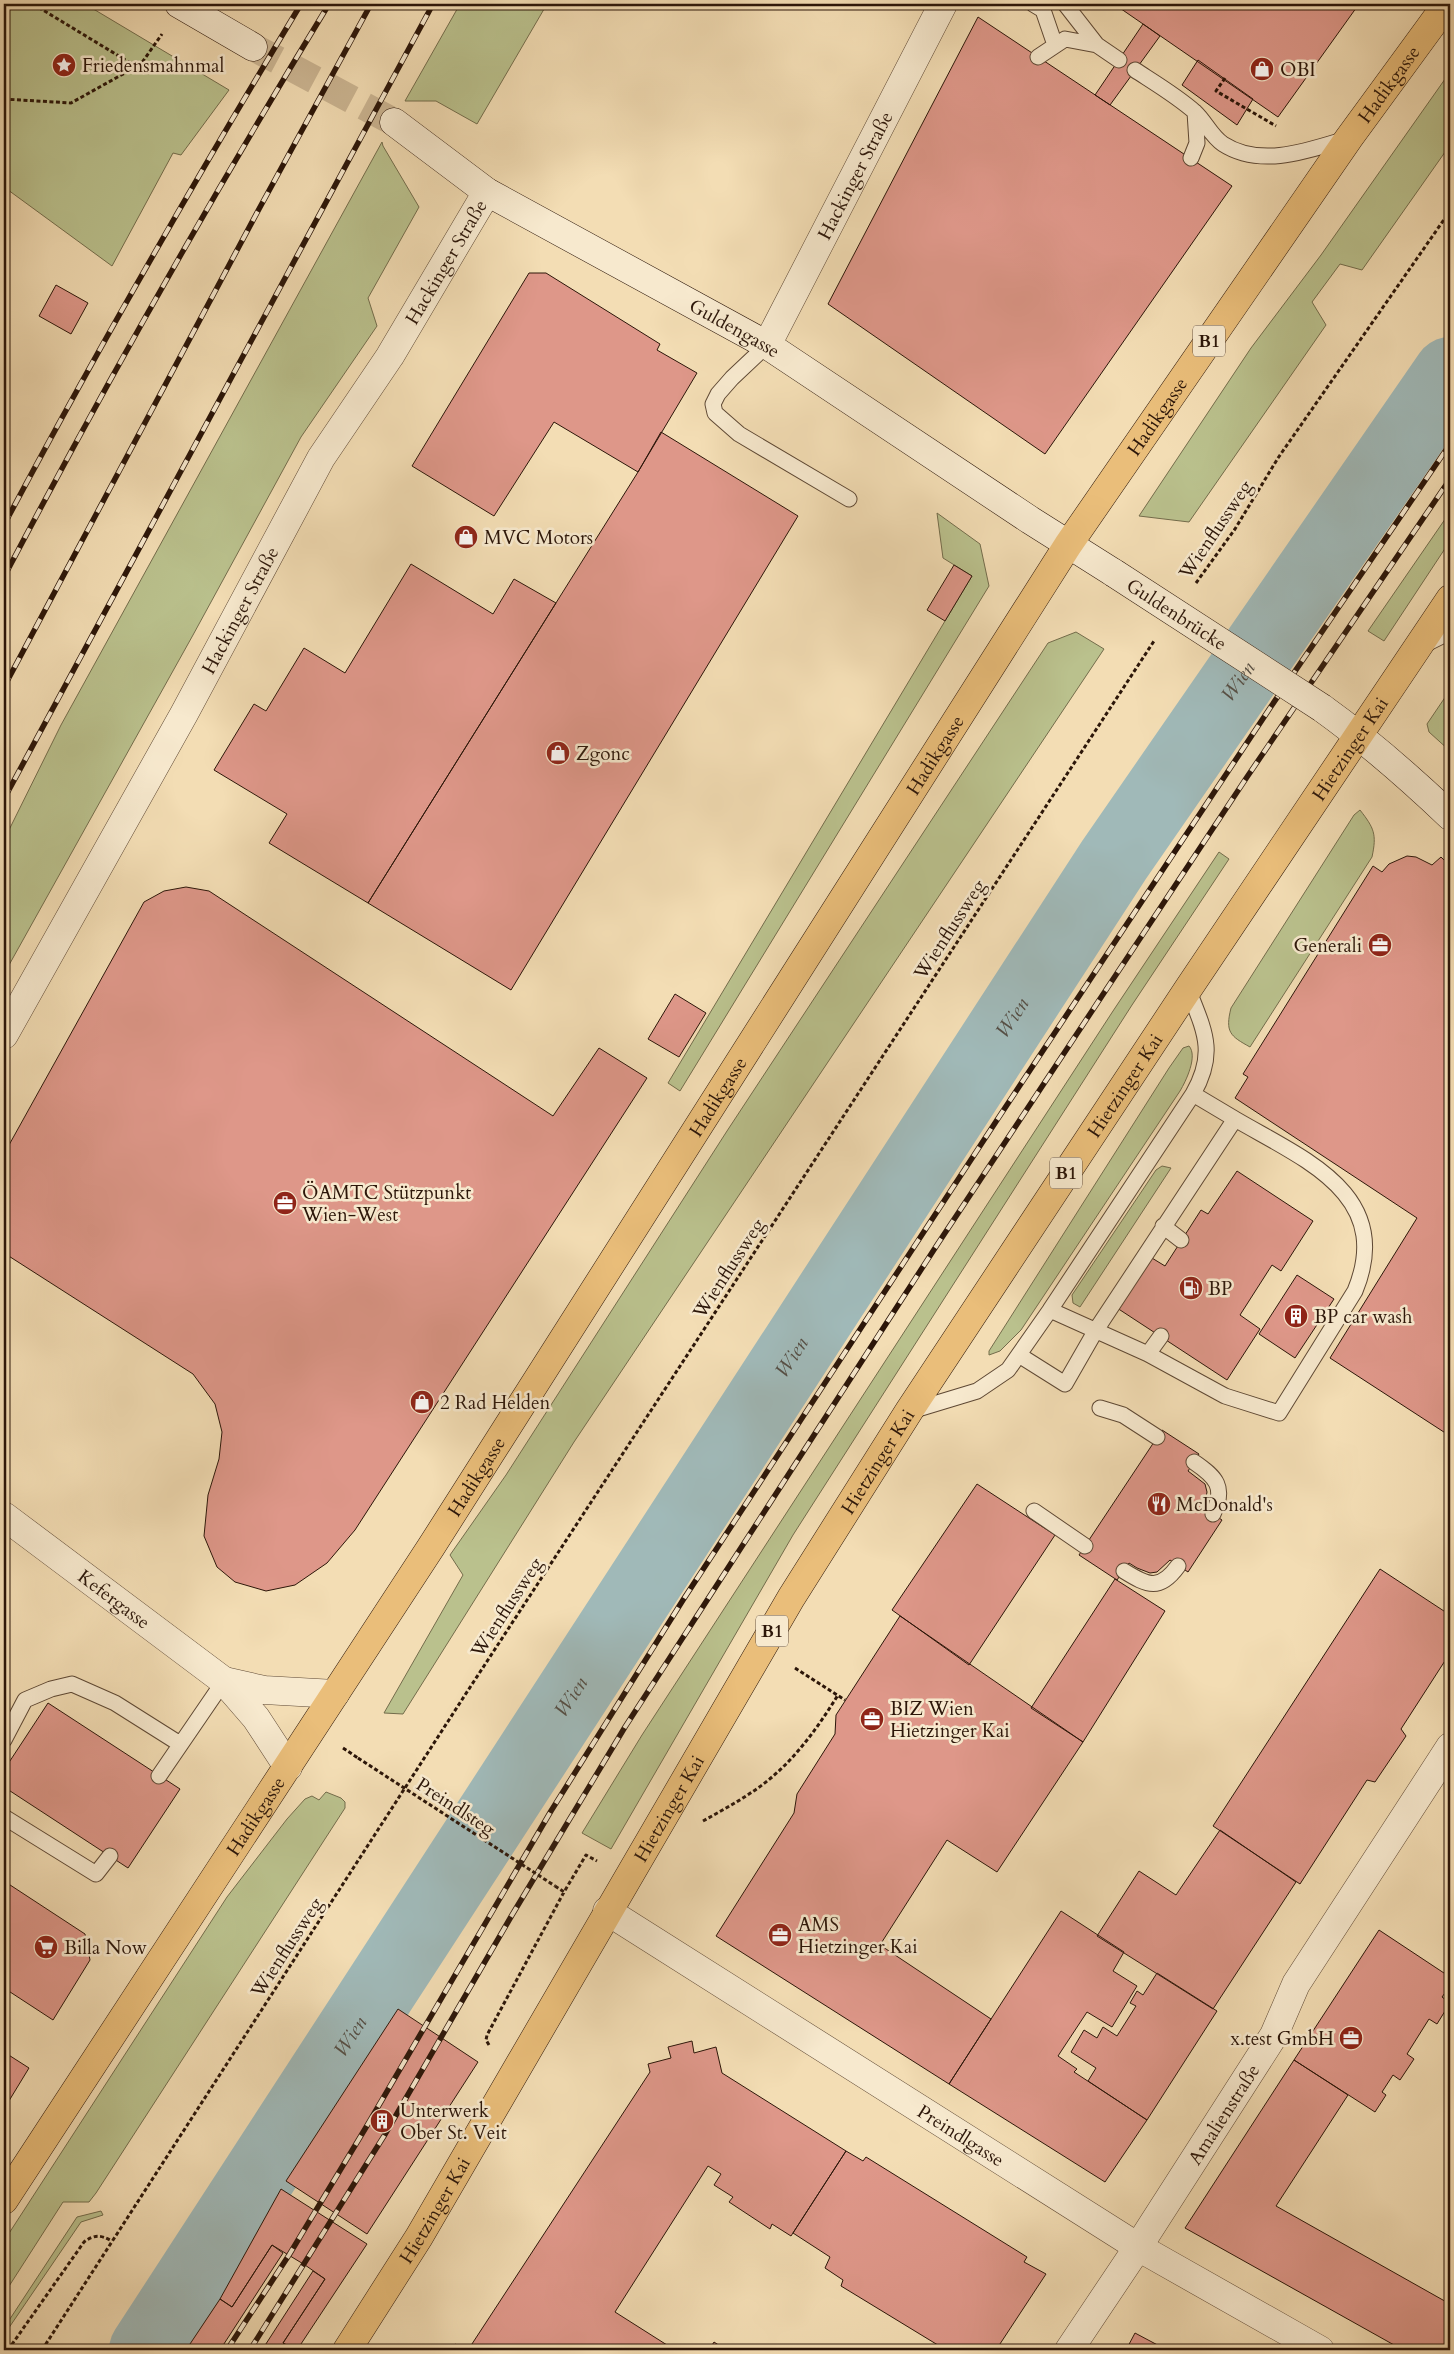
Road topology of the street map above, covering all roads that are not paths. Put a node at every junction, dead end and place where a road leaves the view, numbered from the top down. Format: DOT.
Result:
graph roads {
  1 [pos="943,4"];
  2 [pos="1033,4"];
  3 [pos="1065,4"];
  4 [pos="1447,4"];
  5 [pos="181,5"];
  6 [pos="1055,45"];
  7 [pos="1096,45"];
  8 [pos="253,47"];
  9 [pos="1038,57"];
  10 [pos="1119,60"];
  11 [pos="1135,70"];
  12 [pos="1195,112"];
  13 [pos="394,122"];
  14 [pos="1349,138"];
  15 [pos="1191,158"];
  16 [pos="488,192"];
  17 [pos="767,345"];
  18 [pos="849,499"];
  19 [pos="1068,544"];
  20 [pos="1450,599"];
  21 [pos="1450,632"];
  22 [pos="1416,649"];
  23 [pos="1359,735"];
  24 [pos="1450,816"];
  25 [pos="1188,989"];
  26 [pos="4,1035"];
  27 [pos="1192,1094"];
  28 [pos="1235,1119"];
  29 [pos="1163,1226"];
  30 [pos="1181,1240"];
  31 [pos="1050,1310"];
  32 [pos="1096,1330"];
  33 [pos="1161,1336"];
  34 [pos="1148,1354"];
  35 [pos="1019,1355"];
  36 [pos="1100,1408"];
  37 [pos="909,1411"];
  38 [pos="1157,1437"];
  39 [pos="1194,1462"];
  40 [pos="1034,1511"];
  41 [pos="1213,1514"];
  42 [pos="4,1516"];
  43 [pos="1085,1546"];
  44 [pos="1178,1566"];
  45 [pos="1124,1571"];
  46 [pos="224,1681"];
  47 [pos="336,1694"];
  48 [pos="4,1740"];
  49 [pos="180,1744"];
  50 [pos="1450,1747"];
  51 [pos="288,1766"];
  52 [pos="159,1776"];
  53 [pos="4,1818"];
  54 [pos="110,1856"];
  55 [pos="607,1911"];
  56 [pos="4,2200"];
  57 [pos="1138,2246"];
  58 [pos="347,2350"];
  59 [pos="1069,2350"];
  60 [pos="1320,2350"];
  1 -- 17 [label="street, Hackinger Straße"];
  2 -- 6 [label="lane"];
  3 -- 7 [label="lane"];
  4 -- 14 [label="main road, Hadikgasse / B1"];
  5 -- 8 [label="street"];
  6 -- 7 [label="lane"];
  6 -- 9 [label="lane"];
  7 -- 10 [label="lane"];
  11 -- 12 [label="lane"];
  12 -- 14 [label="lane"];
  12 -- 15 [label="lane"];
  13 -- 16 [label="street, Guldengasse"];
  14 -- 19 [label="main road, Hadikgasse / B1"];
  16 -- 17 [label="street, Guldengasse"];
  16 -- 26 [label="street, Hackinger Straße"];
  17 -- 18 [label="lane"];
  17 -- 19 [label="street, Guldengasse"];
  19 -- 23 [label="street, Guldenbrücke, bridge"];
  19 -- 47 [label="main road, Hadikgasse / B1"];
  20 -- 22 [label="main road, Hietzinger Kai / B1"];
  21 -- 22 [label="lane"];
  22 -- 23 [label="main road, Hietzinger Kai / B1"];
  23 -- 24 [label="street, Guldenbrücke"];
  23 -- 25 [label="main road, Hietzinger Kai / B1"];
  25 -- 27 [label="lane"];
  25 -- 37 [label="main road, Hietzinger Kai / B1"];
  27 -- 28 [label="lane"];
  27 -- 31 [label="lane"];
  28 -- 29 [label="lane"];
  28 -- 34 [label="lane"];
  29 -- 30 [label="lane"];
  29 -- 32 [label="lane"];
  31 -- 32 [label="lane"];
  31 -- 35 [label="lane"];
  32 -- 34 [label="lane"];
  32 -- 35 [label="lane"];
  33 -- 34 [label="lane"];
  35 -- 37 [label="lane"];
  36 -- 38 [label="lane"];
  37 -- 55 [label="main road, Hietzinger Kai / B1"];
  39 -- 41 [label="lane"];
  40 -- 43 [label="lane"];
  42 -- 46 [label="street, Kefergasse"];
  44 -- 45 [label="lane"];
  46 -- 47 [label="street, Kefergasse"];
  46 -- 49 [label="lane"];
  46 -- 51 [label="street, Kefergasse"];
  47 -- 51 [label="main road, Hadikgasse / B1"];
  48 -- 49 [label="lane"];
  49 -- 52 [label="lane"];
  50 -- 57 [label="street, Amalienstraße"];
  51 -- 56 [label="main road, Hadikgasse / B1"];
  53 -- 54 [label="lane"];
  55 -- 57 [label="street, Preindlgasse"];
  55 -- 58 [label="main road, Hietzinger Kai / B1"];
  57 -- 59 [label="street, Amalienstraße"];
  57 -- 60 [label="street, Preindlgasse"];
}
